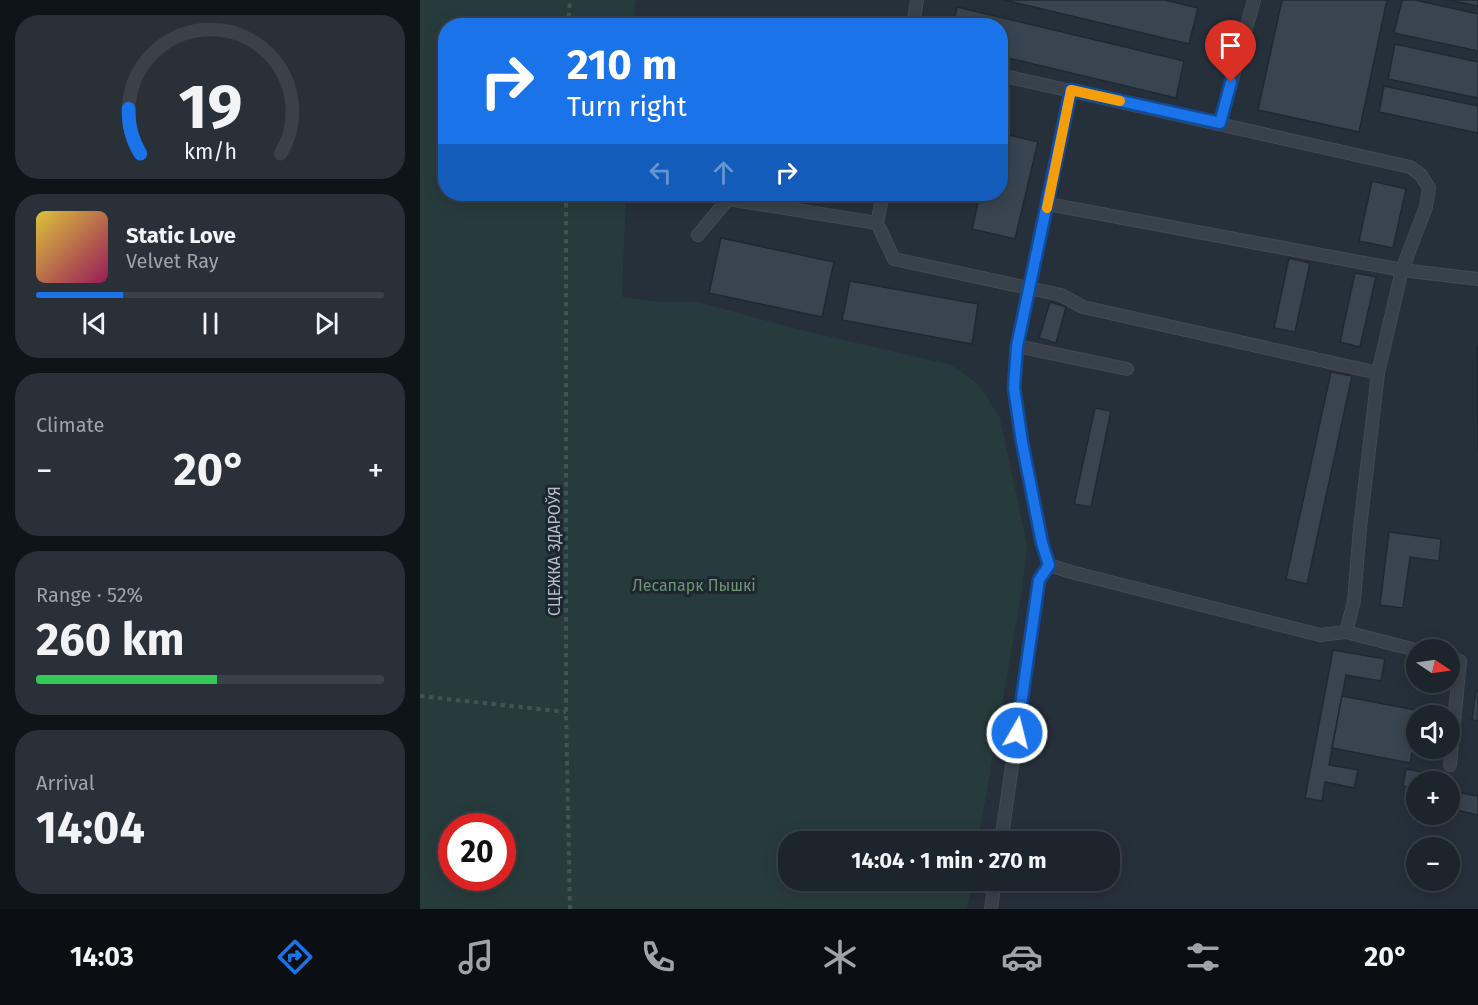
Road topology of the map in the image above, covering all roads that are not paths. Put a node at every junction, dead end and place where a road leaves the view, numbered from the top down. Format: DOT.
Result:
graph roads {
  1 [pos="917,0"];
  2 [pos="1254,0"];
  3 [pos="914,18"];
  4 [pos="1008,77"];
  5 [pos="1071,90"];
  6 [pos="1220,123"];
  7 [pos="726,201"];
  8 [pos="740,201"];
  9 [pos="882,201"];
  10 [pos="1048,204"];
  11 [pos="877,224"];
  12 [pos="698,235"];
  13 [pos="1402,270"];
  14 [pos="1478,279"];
  15 [pos="1030,288"];
  16 [pos="1017,346"];
  17 [pos="1128,369"];
  18 [pos="1378,373"];
  19 [pos="1049,565"];
  20 [pos="1346,632"];
  21 [pos="1406,647"];
  22 [pos="1457,693"];
  23 [pos="1450,765"];
  24 [pos="1003,831"];
  25 [pos="993,891"];
  26 [pos="991,909"];
  1 -- 3 [label="lane"];
  2 -- 6 [label="lane"];
  4 -- 5 [label="lane"];
  5 -- 6 [label="lane"];
  5 -- 10 [label="lane"];
  6 -- 13 [label="lane"];
  7 -- 12 [label="lane"];
  8 -- 11 [label="lane"];
  9 -- 11 [label="lane"];
  10 -- 13 [label="lane"];
  10 -- 15 [label="lane"];
  11 -- 15 [label="lane"];
  13 -- 14 [label="lane"];
  13 -- 18 [label="lane"];
  15 -- 16 [label="lane"];
  15 -- 18 [label="lane"];
  16 -- 17 [label="lane"];
  16 -- 19 [label="lane"];
  18 -- 20 [label="lane"];
  19 -- 20 [label="lane"];
  19 -- 24 [label="lane"];
  20 -- 21 [label="lane"];
  22 -- 23 [label="lane"];
  25 -- 26 [label="lane"];
}
